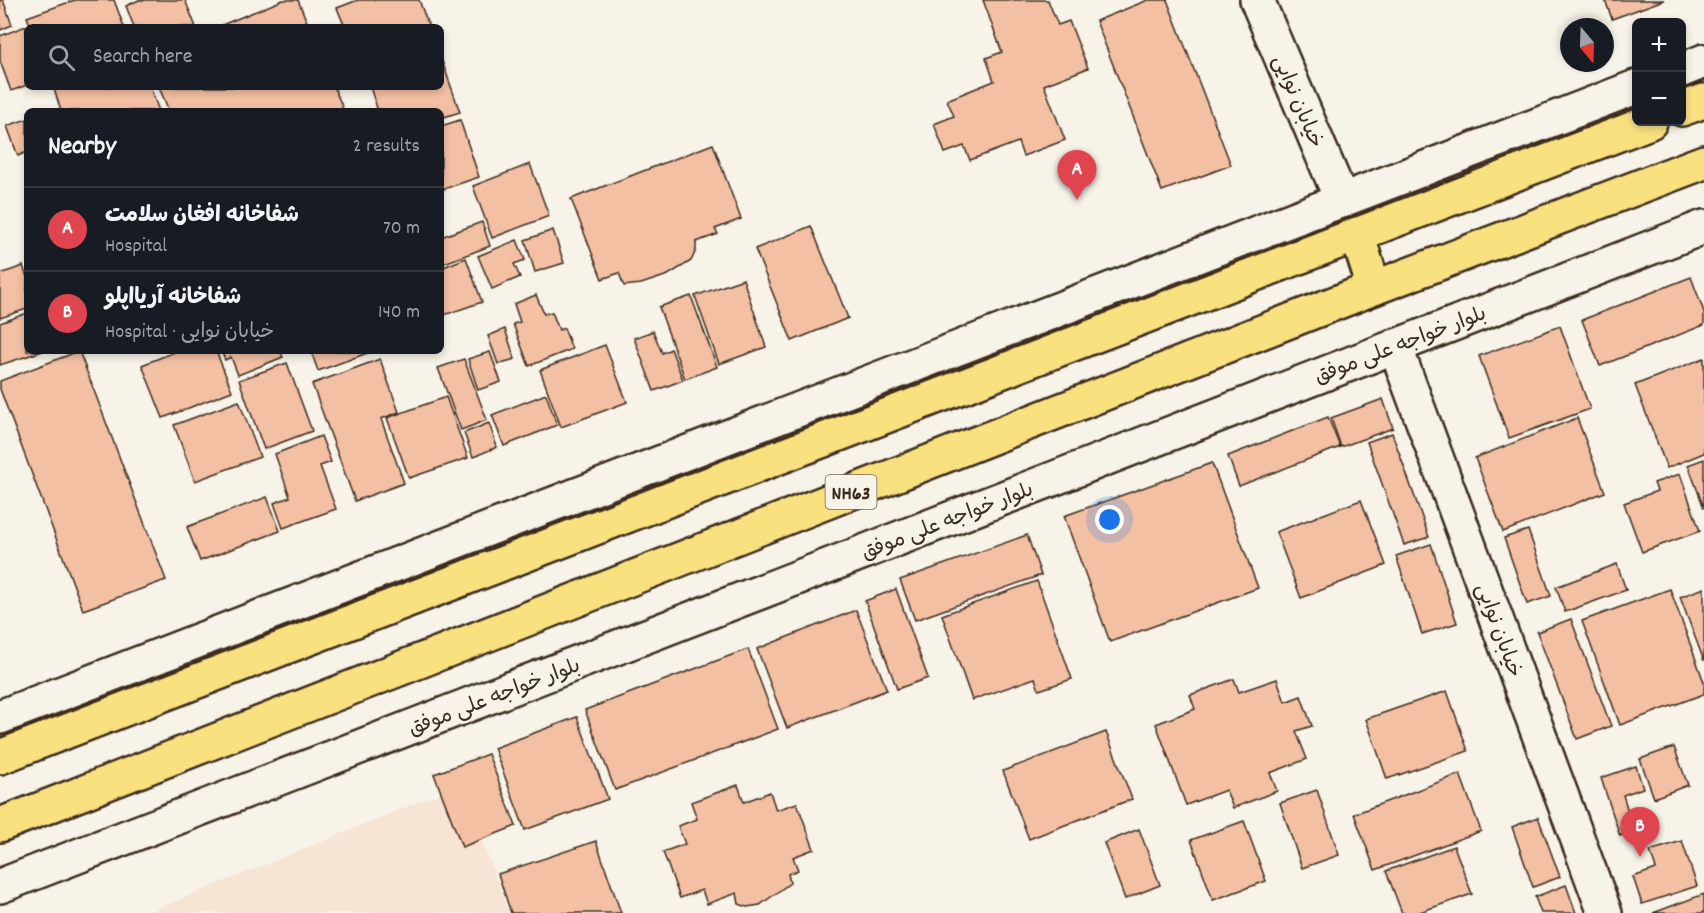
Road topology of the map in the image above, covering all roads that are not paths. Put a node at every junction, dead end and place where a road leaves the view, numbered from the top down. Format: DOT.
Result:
graph roads {
  1 [pos="1257,0"];
  2 [pos="1704,61"];
  3 [pos="1686,68"];
  4 [pos="1632,89"];
  5 [pos="1704,100"];
  6 [pos="1686,107"];
  7 [pos="1640,126"];
  8 [pos="1704,162"];
  9 [pos="1342,201"];
  10 [pos="1704,227"];
  11 [pos="1357,234"];
  12 [pos="1374,288"];
  13 [pos="1395,346"];
  14 [pos="0,717"];
  15 [pos="0,757"];
  16 [pos="0,825"];
  17 [pos="0,886"];
  18 [pos="1605,913"];
  1 -- 9 [label="street, خیابان نوایی"];
  2 -- 3 [label="street"];
  4 -- 9 [label="street"];
  5 -- 6 [label="highway"];
  7 -- 11 [label="highway"];
  8 -- 12 [label="highway, NH63"];
  9 -- 14 [label="street"];
  10 -- 13 [label="street, بلوار خواجه علی موفق"];
  11 -- 12 [label="highway"];
  11 -- 15 [label="highway"];
  12 -- 16 [label="highway, NH63"];
  13 -- 17 [label="street, بلوار خواجه علی موفق"];
  13 -- 18 [label="street, خیابان نوایی"];
}
